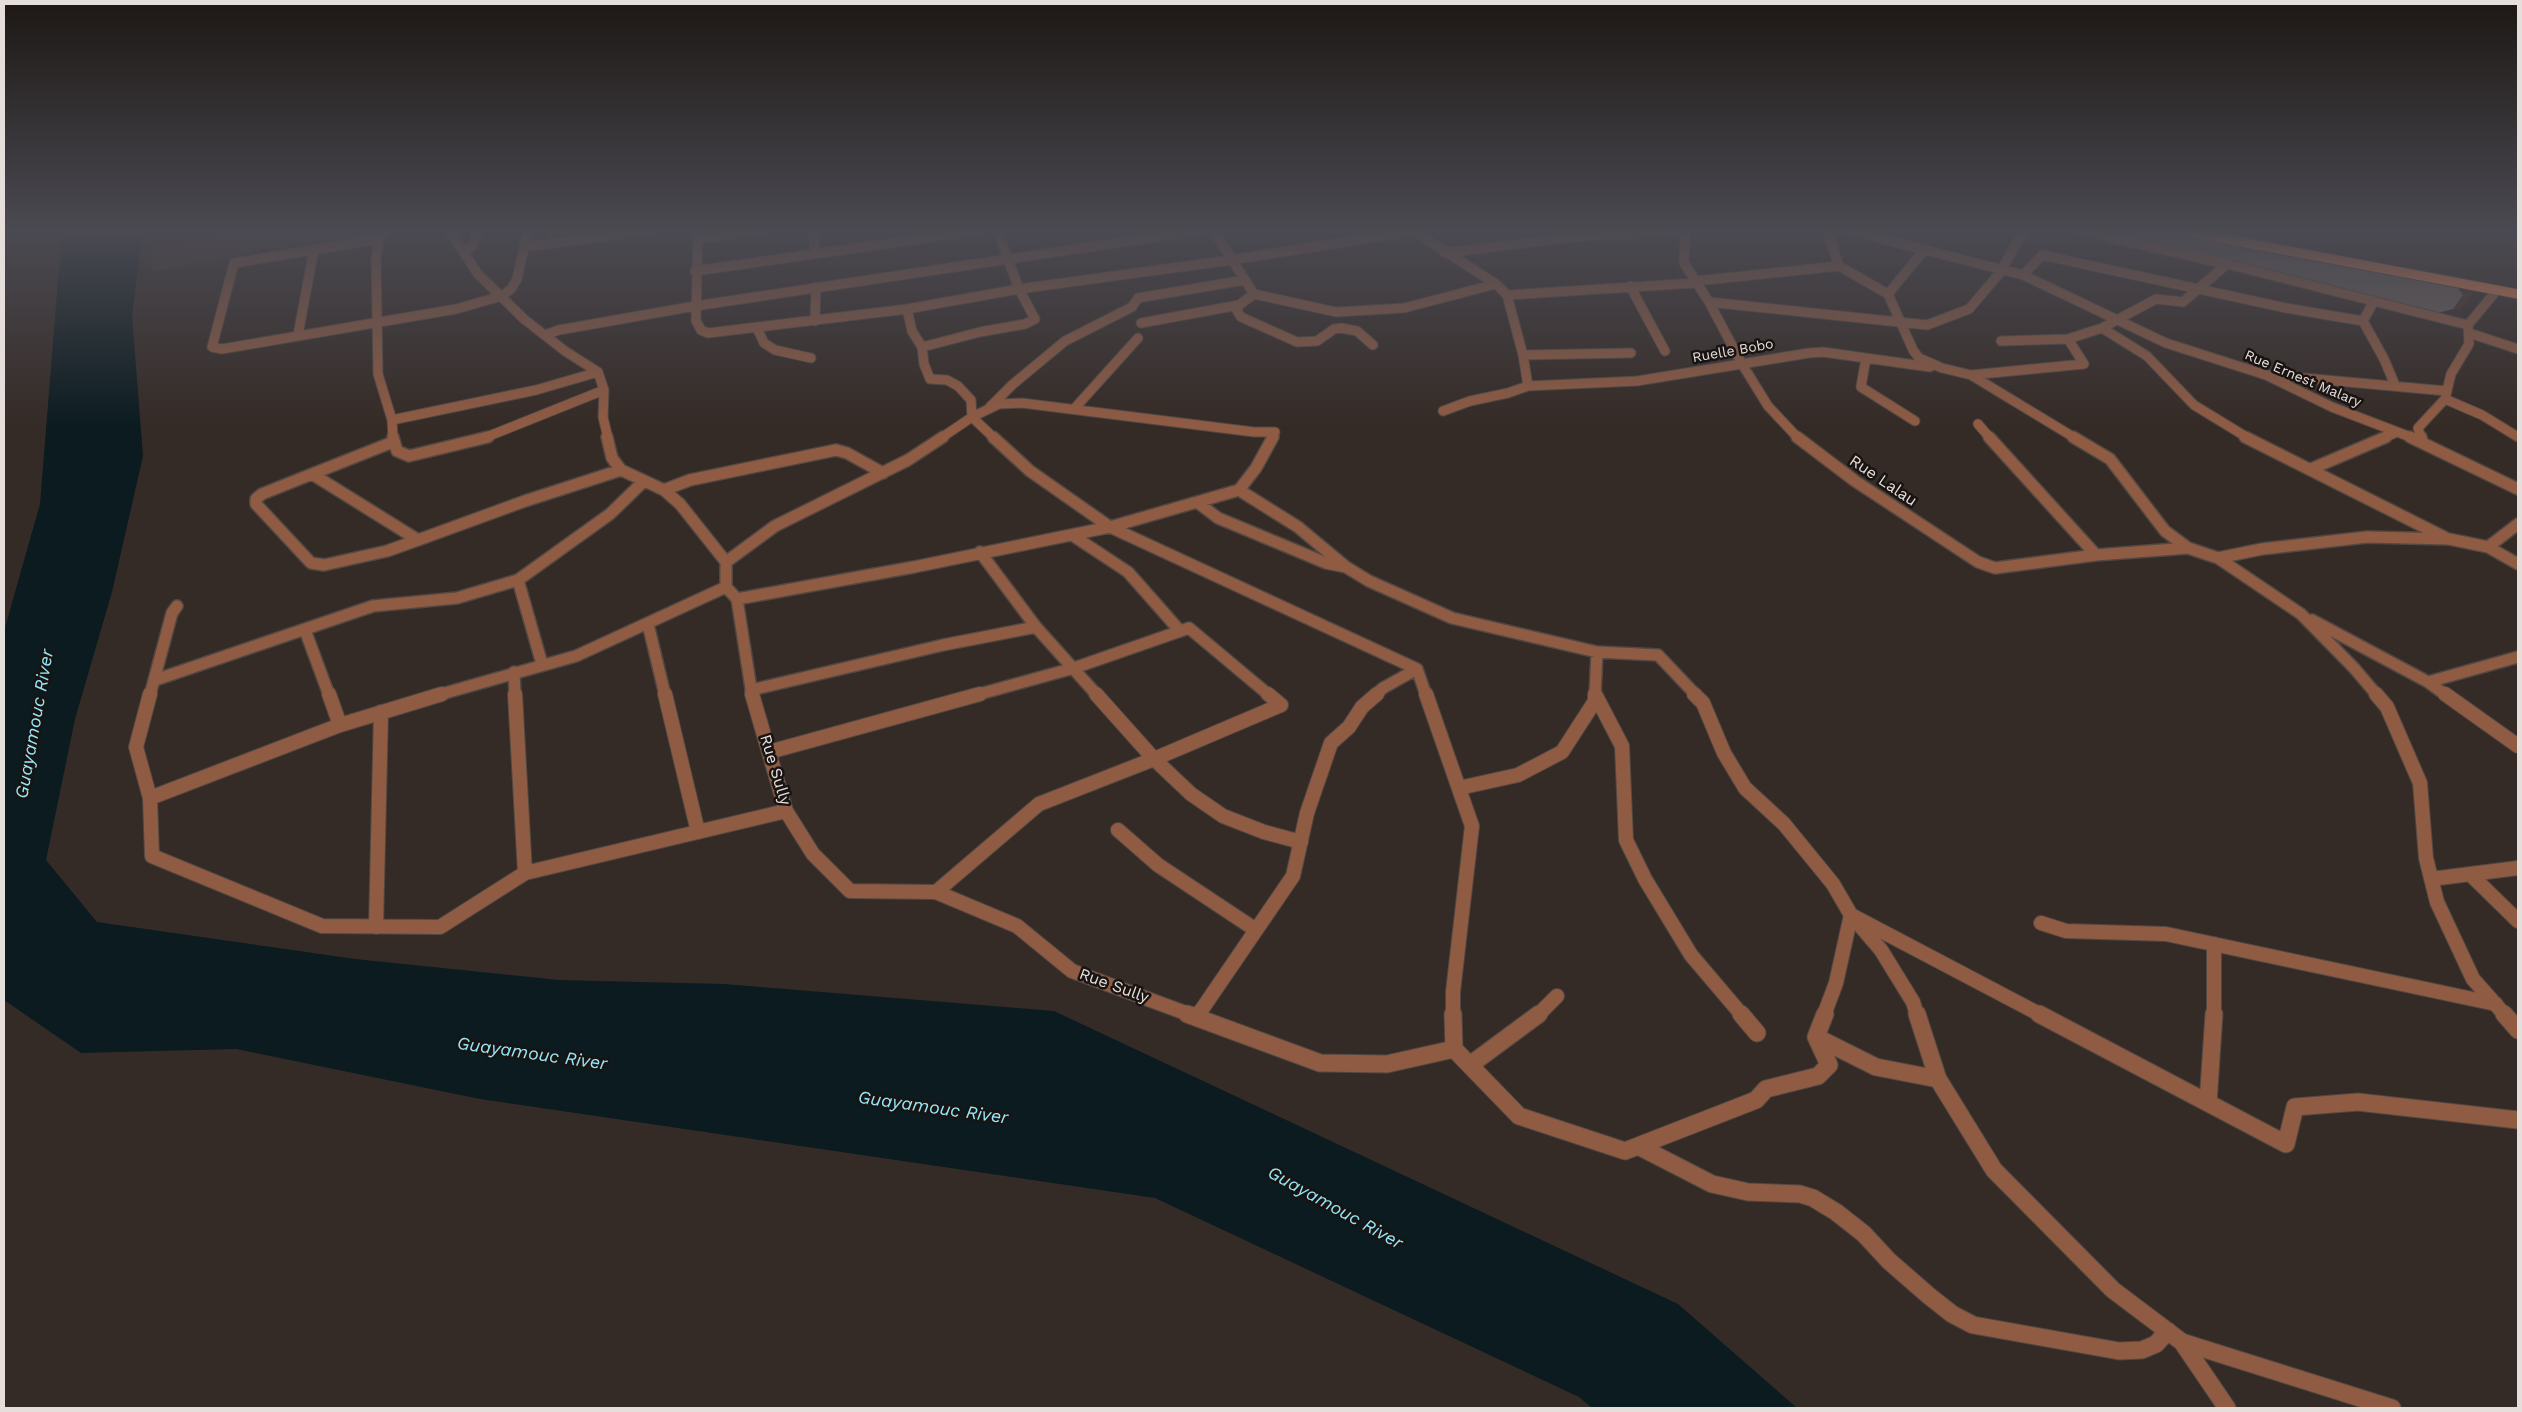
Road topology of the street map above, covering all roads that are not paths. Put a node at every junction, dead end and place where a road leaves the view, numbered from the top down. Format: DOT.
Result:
graph roads {
  1 [pos="1507,295"];
  2 [pos="224,296"];
  3 [pos="305,296"];
  4 [pos="377,296"];
  5 [pos="502,296"];
  6 [pos="695,296"];
  7 [pos="759,296"];
  8 [pos="816,296"];
  9 [pos="980,296"];
  10 [pos="1023,296"];
  11 [pos="1151,296"];
  12 [pos="1251,296"];
  13 [pos="1263,296"];
  14 [pos="1450,296"];
  15 [pos="1635,296"];
  16 [pos="1705,296"];
  17 [pos="1889,296"];
  18 [pos="1980,296"];
  19 [pos="2067,296"];
  20 [pos="2190,296"];
  21 [pos="2233,296"];
  22 [pos="2354,296"];
  23 [pos="2493,296"];
  24 [pos="2374,301"];
  25 [pos="1709,302"];
  26 [pos="1239,304"];
  27 [pos="695,306"];
  28 [pos="907,309"];
  29 [pos="2117,320"];
  30 [pos="815,321"];
  31 [pos="2363,321"];
  32 [pos="377,322"];
  33 [pos="1902,322"];
  34 [pos="1141,324"];
  35 [pos="757,328"];
  36 [pos="2102,328"];
  37 [pos="2468,329"];
  38 [pos="545,335"];
  39 [pos="298,336"];
  40 [pos="1138,338"];
  41 [pos="2068,340"];
  42 [pos="2001,341"];
  43 [pos="1374,345"];
  44 [pos="922,347"];
  45 [pos="2518,349"];
  46 [pos="1665,351"];
  47 [pos="1631,353"];
  48 [pos="1523,355"];
  49 [pos="811,358"];
  50 [pos="1866,358"];
  51 [pos="1742,364"];
  52 [pos="1942,368"];
  53 [pos="598,372"];
  54 [pos="1971,375"];
  55 [pos="2266,375"];
  56 [pos="2395,385"];
  57 [pos="1528,386"];
  58 [pos="604,390"];
  59 [pos="2446,395"];
  60 [pos="990,407"];
  61 [pos="1074,409"];
  62 [pos="1443,411"];
  63 [pos="972,417"];
  64 [pos="392,420"];
  65 [pos="1915,421"];
  66 [pos="1978,424"];
  67 [pos="2398,432"];
  68 [pos="2518,437"];
  69 [pos="2422,441"];
  70 [pos="393,442"];
  71 [pos="2311,469"];
  72 [pos="621,470"];
  73 [pos="883,473"];
  74 [pos="312,474"];
  75 [pos="644,481"];
  76 [pos="2518,489"];
  77 [pos="664,490"];
  78 [pos="1239,490"];
  79 [pos="1197,502"];
  80 [pos="2518,524"];
  81 [pos="1110,527"];
  82 [pos="1072,534"];
  83 [pos="2449,539"];
  84 [pos="419,540"];
  85 [pos="2488,547"];
  86 [pos="2188,548"];
  87 [pos="980,552"];
  88 [pos="2096,555"];
  89 [pos="2218,558"];
  90 [pos="726,562"];
  91 [pos="2518,564"];
  92 [pos="1346,567"];
  93 [pos="518,580"];
  94 [pos="726,587"];
  95 [pos="737,599"];
  96 [pos="176,606"];
  97 [pos="2302,614"];
  98 [pos="648,624"];
  99 [pos="1036,628"];
  100 [pos="305,630"];
  101 [pos="1180,631"];
  102 [pos="1597,652"];
  103 [pos="2518,657"];
  104 [pos="542,664"];
  105 [pos="1074,668"];
  106 [pos="1417,669"];
  107 [pos="514,672"];
  108 [pos="155,680"];
  109 [pos="2428,682"];
  110 [pos="751,690"];
  111 [pos="1596,696"];
  112 [pos="381,712"];
  113 [pos="340,724"];
  114 [pos="2518,746"];
  115 [pos="769,752"];
  116 [pos="1154,759"];
  117 [pos="1459,788"];
  118 [pos="150,798"];
  119 [pos="786,811"];
  120 [pos="1118,830"];
  121 [pos="698,832"];
  122 [pos="1301,842"];
  123 [pos="2518,868"];
  124 [pos="525,873"];
  125 [pos="2470,874"];
  126 [pos="2431,879"];
  127 [pos="936,892"];
  128 [pos="1851,915"];
  129 [pos="2518,921"];
  130 [pos="2041,923"];
  131 [pos="376,926"];
  132 [pos="1256,930"];
  133 [pos="2214,944"];
  134 [pos="1557,996"];
  135 [pos="2496,1004"];
  136 [pos="1197,1016"];
  137 [pos="2518,1030"];
  138 [pos="1757,1033"];
  139 [pos="1816,1037"];
  140 [pos="1454,1049"];
  141 [pos="1470,1065"];
  142 [pos="1938,1079"];
  143 [pos="2208,1103"];
  144 [pos="2518,1120"];
  145 [pos="1638,1146"];
  146 [pos="2175,1337"];
  147 [pos="2227,1408"];
  148 [pos="2392,1408"];
  1 -- 48 [label="street"];
  2 -- 39 [label="street"];
  3 -- 39 [label="street"];
  4 -- 32 [label="street"];
  5 -- 32 [label="street"];
  5 -- 38 [label="street"];
  6 -- 27 [label="street"];
  7 -- 27 [label="street"];
  8 -- 30 [label="street"];
  9 -- 28 [label="street"];
  10 -- 44 [label="street"];
  11 -- 60 [label="street"];
  12 -- 26 [label="street"];
  13 -- 14 [label="street"];
  15 -- 46 [label="street"];
  16 -- 25 [label="street, Rue Lalau"];
  17 -- 33 [label="street"];
  18 -- 33 [label="street"];
  19 -- 29 [label="street, Rue Ernest Malary"];
  20 -- 29 [label="street"];
  21 -- 31 [label="street"];
  22 -- 24 [label="street"];
  23 -- 37 [label="street"];
  24 -- 31 [label="street"];
  24 -- 37 [label="street"];
  25 -- 33 [label="street"];
  25 -- 51 [label="street, Rue Lalau"];
  26 -- 34 [label="street"];
  26 -- 43 [label="street"];
  27 -- 35 [label="street"];
  27 -- 38 [label="street"];
  28 -- 30 [label="street"];
  28 -- 44 [label="street"];
  29 -- 36 [label="street"];
  29 -- 55 [label="street, Rue Ernest Malary"];
  30 -- 35 [label="street"];
  31 -- 56 [label="street"];
  32 -- 39 [label="street"];
  32 -- 64 [label="street"];
  33 -- 52 [label="street"];
  35 -- 49 [label="street"];
  36 -- 41 [label="street"];
  36 -- 71 [label="street"];
  37 -- 45 [label="street"];
  37 -- 59 [label="street"];
  38 -- 53 [label="street"];
  40 -- 61 [label="street"];
  41 -- 42 [label="street"];
  41 -- 54 [label="street"];
  44 -- 63 [label="street"];
  47 -- 48 [label="street"];
  48 -- 57 [label="street"];
  50 -- 51 [label="street, Ruelle Bobo"];
  50 -- 52 [label="street, Ruelle Bobo"];
  50 -- 65 [label="street"];
  51 -- 57 [label="street, Ruelle Bobo"];
  51 -- 88 [label="street, Rue Lalau"];
  52 -- 54 [label="street"];
  53 -- 58 [label="street"];
  53 -- 64 [label="street"];
  54 -- 86 [label="street"];
  55 -- 56 [label="street"];
  55 -- 67 [label="street, Rue Ernest Malary"];
  56 -- 59 [label="street"];
  57 -- 62 [label="street, Ruelle Bobo"];
  58 -- 70 [label="street"];
  58 -- 72 [label="street"];
  59 -- 68 [label="street"];
  59 -- 69 [label="street"];
  60 -- 61 [label="street"];
  60 -- 63 [label="street"];
  61 -- 78 [label="street"];
  63 -- 73 [label="street"];
  63 -- 81 [label="street"];
  64 -- 70 [label="street"];
  66 -- 88 [label="street"];
  67 -- 69 [label="street, Rue Ernest Malary"];
  67 -- 71 [label="street"];
  69 -- 76 [label="street, Rue Ernest Malary"];
  70 -- 74 [label="street"];
  71 -- 83 [label="street"];
  72 -- 75 [label="street"];
  72 -- 84 [label="street"];
  73 -- 77 [label="street"];
  73 -- 90 [label="street"];
  74 -- 84 [label="street"];
  74 -- 84 [label="street"];
  75 -- 77 [label="street"];
  75 -- 93 [label="street"];
  77 -- 90 [label="street"];
  78 -- 79 [label="street"];
  78 -- 92 [label="street"];
  79 -- 81 [label="street"];
  79 -- 92 [label="street"];
  80 -- 85 [label="street"];
  81 -- 82 [label="street"];
  81 -- 106 [label="street"];
  82 -- 87 [label="street"];
  82 -- 101 [label="street"];
  83 -- 85 [label="street"];
  83 -- 89 [label="street"];
  85 -- 91 [label="street"];
  86 -- 88 [label="street, Rue Lalau"];
  86 -- 89 [label="street"];
  87 -- 95 [label="street"];
  87 -- 99 [label="street"];
  89 -- 97 [label="street"];
  90 -- 94 [label="street"];
  92 -- 102 [label="street"];
  93 -- 100 [label="street"];
  93 -- 104 [label="street"];
  94 -- 95 [label="street"];
  94 -- 98 [label="street"];
  95 -- 110 [label="street, Rue Sully"];
  96 -- 108 [label="street"];
  97 -- 109 [label="street"];
  97 -- 126 [label="street"];
  98 -- 104 [label="street"];
  98 -- 121 [label="street"];
  99 -- 105 [label="street"];
  99 -- 110 [label="street"];
  100 -- 108 [label="street"];
  100 -- 113 [label="street"];
  101 -- 105 [label="street"];
  101 -- 116 [label="street"];
  102 -- 111 [label="street"];
  102 -- 128 [label="street"];
  103 -- 109 [label="street"];
  104 -- 107 [label="street"];
  105 -- 115 [label="street"];
  105 -- 116 [label="street"];
  106 -- 117 [label="street"];
  106 -- 122 [label="street"];
  107 -- 112 [label="street"];
  107 -- 124 [label="street"];
  108 -- 118 [label="street"];
  109 -- 114 [label="street"];
  110 -- 115 [label="street, Rue Sully"];
  111 -- 117 [label="street"];
  111 -- 138 [label="street"];
  112 -- 113 [label="street"];
  112 -- 131 [label="street"];
  113 -- 118 [label="street"];
  115 -- 119 [label="street, Rue Sully"];
  116 -- 122 [label="street"];
  116 -- 127 [label="street"];
  117 -- 140 [label="street"];
  118 -- 131 [label="street"];
  119 -- 121 [label="street"];
  119 -- 127 [label="street, Rue Sully"];
  120 -- 132 [label="street"];
  121 -- 124 [label="street"];
  122 -- 132 [label="street"];
  123 -- 125 [label="street"];
  124 -- 131 [label="street"];
  125 -- 126 [label="street"];
  125 -- 129 [label="street"];
  126 -- 135 [label="street"];
  127 -- 136 [label="street, Rue Sully"];
  128 -- 139 [label="street"];
  128 -- 142 [label="street"];
  128 -- 143 [label="street"];
  130 -- 133 [label="street"];
  132 -- 136 [label="street"];
  133 -- 135 [label="street"];
  133 -- 143 [label="street"];
  134 -- 141 [label="street"];
  135 -- 137 [label="street"];
  136 -- 140 [label="street, Rue Sully"];
  139 -- 142 [label="street"];
  139 -- 145 [label="street"];
  140 -- 141 [label="street"];
  141 -- 145 [label="street"];
  142 -- 146 [label="street"];
  143 -- 144 [label="street"];
  145 -- 146 [label="street"];
  146 -- 147 [label="street"];
  146 -- 148 [label="street"];
}
